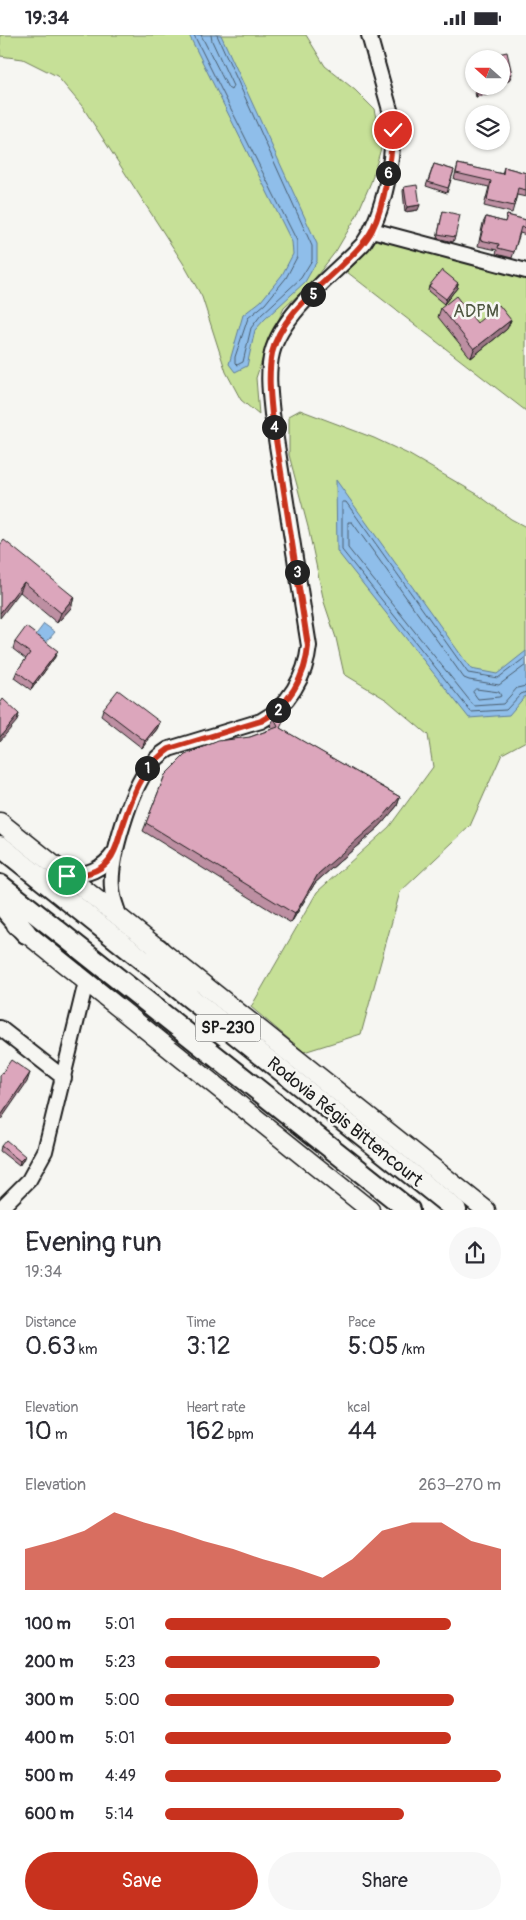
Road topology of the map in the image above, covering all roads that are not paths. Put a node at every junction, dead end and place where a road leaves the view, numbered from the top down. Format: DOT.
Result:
graph roads {
  1 [pos="370,35"];
  2 [pos="372,230"];
  3 [pos="526,271"];
  4 [pos="0,822"];
  5 [pos="0,846"];
  6 [pos="116,850"];
  7 [pos="67,876"];
  8 [pos="0,885"];
  9 [pos="0,903"];
  10 [pos="0,912"];
  11 [pos="120,918"];
  12 [pos="26,933"];
  13 [pos="158,949"];
  14 [pos="86,982"];
  15 [pos="0,1029"];
  16 [pos="238,1036"];
  17 [pos="64,1078"];
  18 [pos="0,1209"];
  19 [pos="370,1210"];
  20 [pos="409,1210"];
  21 [pos="456,1210"];
  22 [pos="486,1210"];
  1 -- 2 [label="street"];
  2 -- 3 [label="street"];
  2 -- 6 [label="street"];
  4 -- 7 [label="main road"];
  5 -- 16 [label="highway, Rodovia Régis Bittencourt / SP-230"];
  6 -- 7 [label="street"];
  6 -- 11 [label="street"];
  7 -- 11 [label="main road"];
  8 -- 20 [label="highway, Rodovia Régis Bittencourt / SP-230"];
  9 -- 12 [label="highway"];
  10 -- 12 [label="main road"];
  11 -- 13 [label="main road"];
  12 -- 14 [label="main road"];
  13 -- 16 [label="highway"];
  13 -- 22 [label="main road"];
  14 -- 17 [label="street"];
  14 -- 19 [label="main road"];
  15 -- 17 [label="street"];
  16 -- 21 [label="highway, Rodovia Régis Bittencourt / SP-230"];
  17 -- 18 [label="street"];
}
